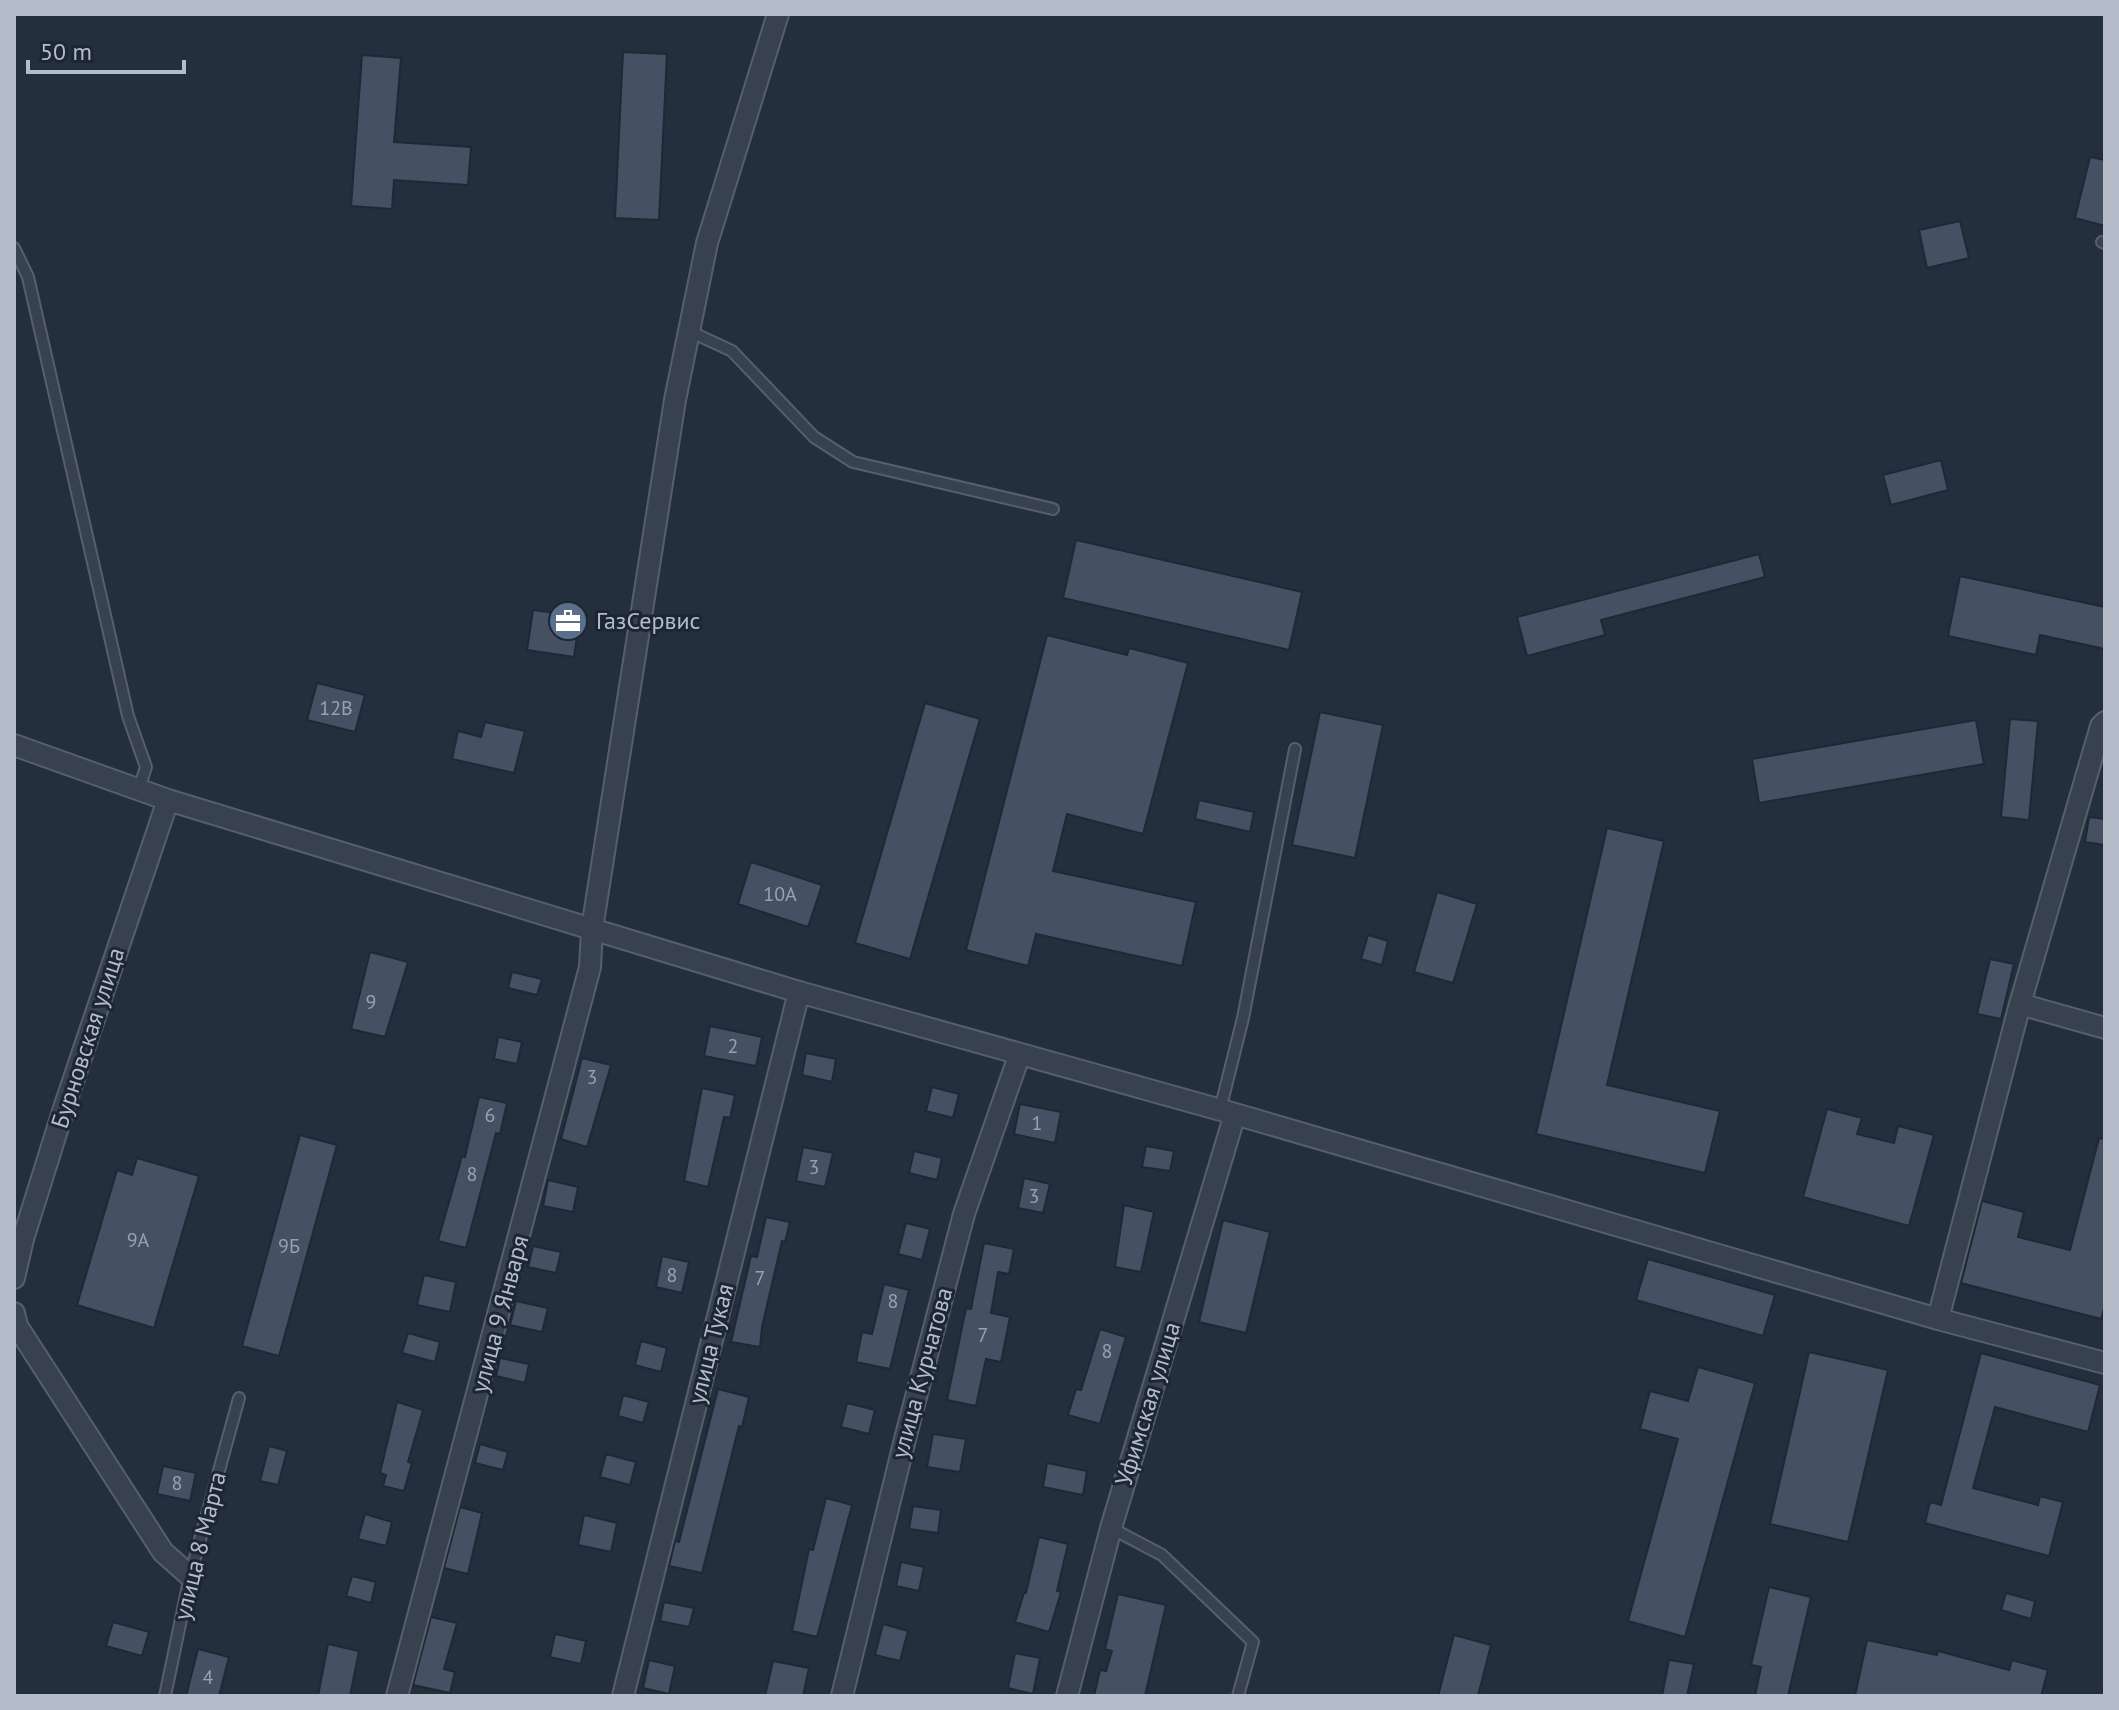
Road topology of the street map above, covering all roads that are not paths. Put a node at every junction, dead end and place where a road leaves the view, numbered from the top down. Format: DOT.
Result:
graph roads {
  1 [pos="778,14"];
  2 [pos="14,248"];
  3 [pos="689,331"];
  4 [pos="1053,509"];
  5 [pos="2105,722"];
  6 [pos="14,745"];
  7 [pos="1295,749"];
  8 [pos="139,789"];
  9 [pos="168,800"];
  10 [pos="592,929"];
  11 [pos="799,992"];
  12 [pos="2020,1004"];
  13 [pos="2105,1028"];
  14 [pos="1019,1056"];
  15 [pos="1227,1112"];
  16 [pos="14,1278"];
  17 [pos="14,1313"];
  18 [pos="1938,1319"];
  19 [pos="2105,1363"];
  20 [pos="239,1398"];
  21 [pos="1111,1528"];
  22 [pos="190,1576"];
  23 [pos="165,1696"];
  24 [pos="397,1696"];
  25 [pos="623,1696"];
  26 [pos="842,1696"];
  27 [pos="1067,1696"];
  28 [pos="1238,1696"];
  1 -- 3 [label="street, улица 9 Января"];
  2 -- 8 [label="lane"];
  3 -- 4 [label="lane"];
  3 -- 10 [label="street, улица 9 Января"];
  5 -- 12 [label="street"];
  6 -- 8 [label="street"];
  7 -- 15 [label="lane"];
  8 -- 9 [label="street"];
  9 -- 10 [label="street"];
  9 -- 16 [label="street, Бурновская улица"];
  10 -- 11 [label="street"];
  10 -- 24 [label="street, улица 9 Января"];
  11 -- 14 [label="street"];
  11 -- 25 [label="street, улица Тукая"];
  12 -- 13 [label="street"];
  12 -- 18 [label="street"];
  14 -- 15 [label="street"];
  14 -- 26 [label="street, улица Курчатова"];
  15 -- 18 [label="street"];
  15 -- 21 [label="street, Уфимская улица"];
  17 -- 22 [label="street"];
  18 -- 19 [label="street"];
  20 -- 22 [label="lane, улица 8 Марта"];
  21 -- 27 [label="street, Уфимская улица"];
  21 -- 28 [label="lane"];
  22 -- 23 [label="lane, улица 8 Марта"];
}
